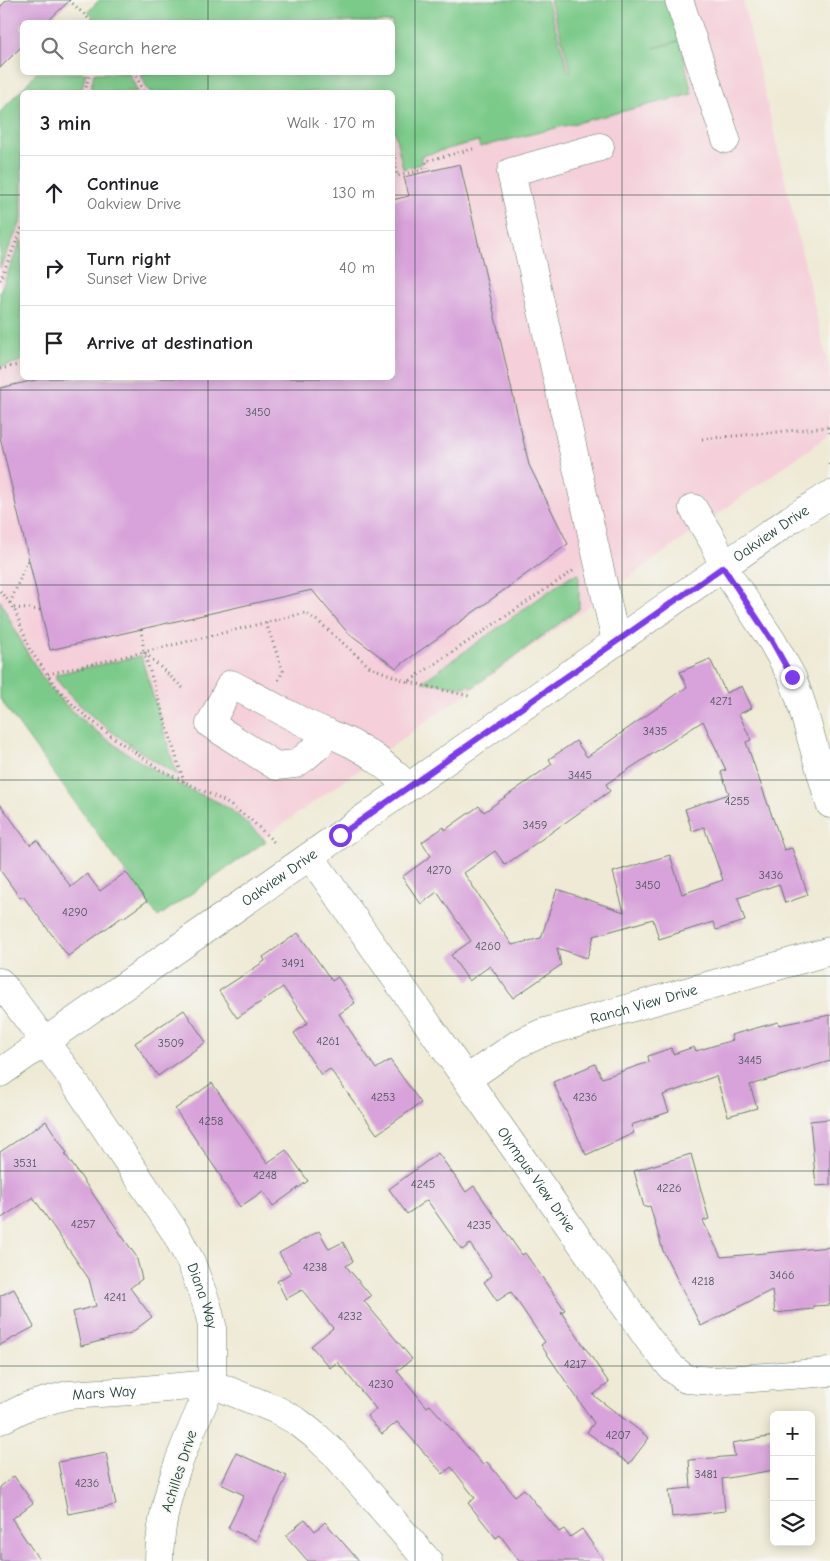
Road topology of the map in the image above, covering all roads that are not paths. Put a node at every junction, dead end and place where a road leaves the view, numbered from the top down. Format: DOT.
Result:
graph roads {
  1 [pos="680,0"];
  2 [pos="726,139"];
  3 [pos="600,147"];
  4 [pos="830,495"];
  5 [pos="693,508"];
  6 [pos="723,567"];
  7 [pos="616,642"];
  8 [pos="327,732"];
  9 [pos="409,786"];
  10 [pos="830,804"];
  11 [pos="310,856"];
  12 [pos="830,951"];
  13 [pos="0,982"];
  14 [pos="45,1042"];
  15 [pos="0,1073"];
  16 [pos="467,1079"];
  17 [pos="830,1372"];
  18 [pos="212,1384"];
  19 [pos="0,1420"];
  20 [pos="159,1561"];
  21 [pos="428,1561"];
  1 -- 2 [label="street"];
  3 -- 7 [label="street"];
  4 -- 6 [label="street, Oakview Drive"];
  5 -- 6 [label="street"];
  6 -- 7 [label="street, Oakview Drive"];
  6 -- 10 [label="street"];
  7 -- 9 [label="street, Oakview Drive"];
  8 -- 9 [label="street"];
  9 -- 11 [label="street, Oakview Drive"];
  11 -- 14 [label="street, Oakview Drive"];
  11 -- 16 [label="street, Olympus View Drive"];
  12 -- 16 [label="street, Ranch View Drive"];
  13 -- 14 [label="street, Diana Way"];
  14 -- 15 [label="street, Oakview Drive"];
  14 -- 18 [label="street, Diana Way"];
  16 -- 17 [label="street, Olympus View Drive"];
  18 -- 19 [label="street, Mars Way"];
  18 -- 20 [label="street, Achilles Drive"];
  18 -- 21 [label="street"];
}
